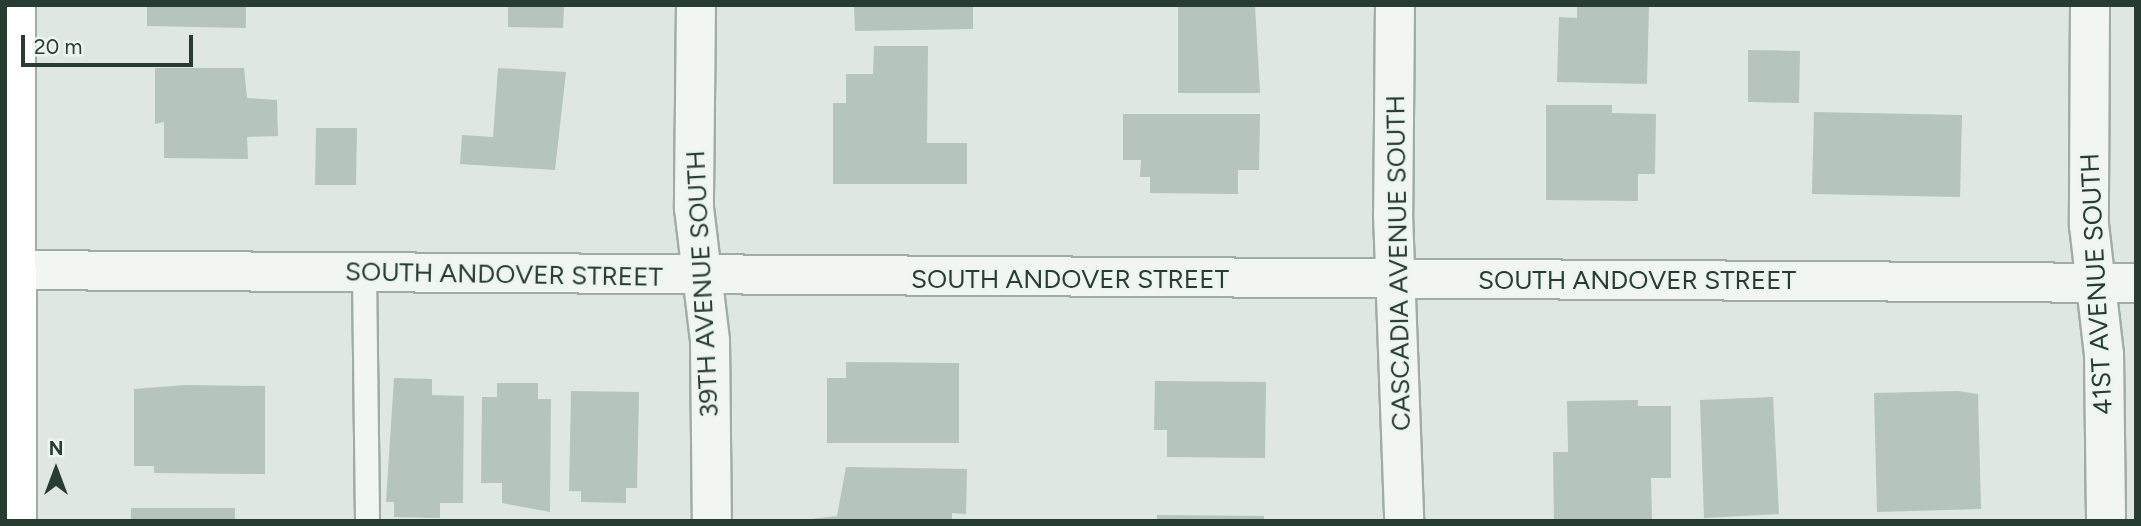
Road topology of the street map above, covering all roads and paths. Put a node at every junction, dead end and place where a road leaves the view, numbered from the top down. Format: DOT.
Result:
graph roads {
  1 [pos="16,5"];
  2 [pos="696,5"];
  3 [pos="1395,5"];
  4 [pos="2091,5"];
  5 [pos="10,270"];
  6 [pos="364,272"];
  7 [pos="702,279"];
  8 [pos="1398,281"];
  9 [pos="2096,283"];
  10 [pos="2136,283"];
  11 [pos="17,521"];
  12 [pos="367,521"];
  13 [pos="712,521"];
  14 [pos="1404,521"];
  15 [pos="2106,521"];
  1 -- 5 [label="street"];
  2 -- 7 [label="street, 39TH AVENUE SOUTH"];
  3 -- 8 [label="street, CASCADIA AVENUE SOUTH"];
  4 -- 9 [label="street, 41ST AVENUE SOUTH"];
  5 -- 6 [label="street, SOUTH ANDOVER STREET"];
  5 -- 11 [label="street"];
  6 -- 7 [label="street, SOUTH ANDOVER STREET"];
  6 -- 12 [label="lane"];
  7 -- 8 [label="street, SOUTH ANDOVER STREET"];
  7 -- 13 [label="street, 39TH AVENUE SOUTH"];
  8 -- 9 [label="street, SOUTH ANDOVER STREET"];
  8 -- 14 [label="street, CASCADIA AVENUE SOUTH"];
  9 -- 10 [label="street, SOUTH ANDOVER STREET"];
  9 -- 15 [label="street, 41ST AVENUE SOUTH"];
}
